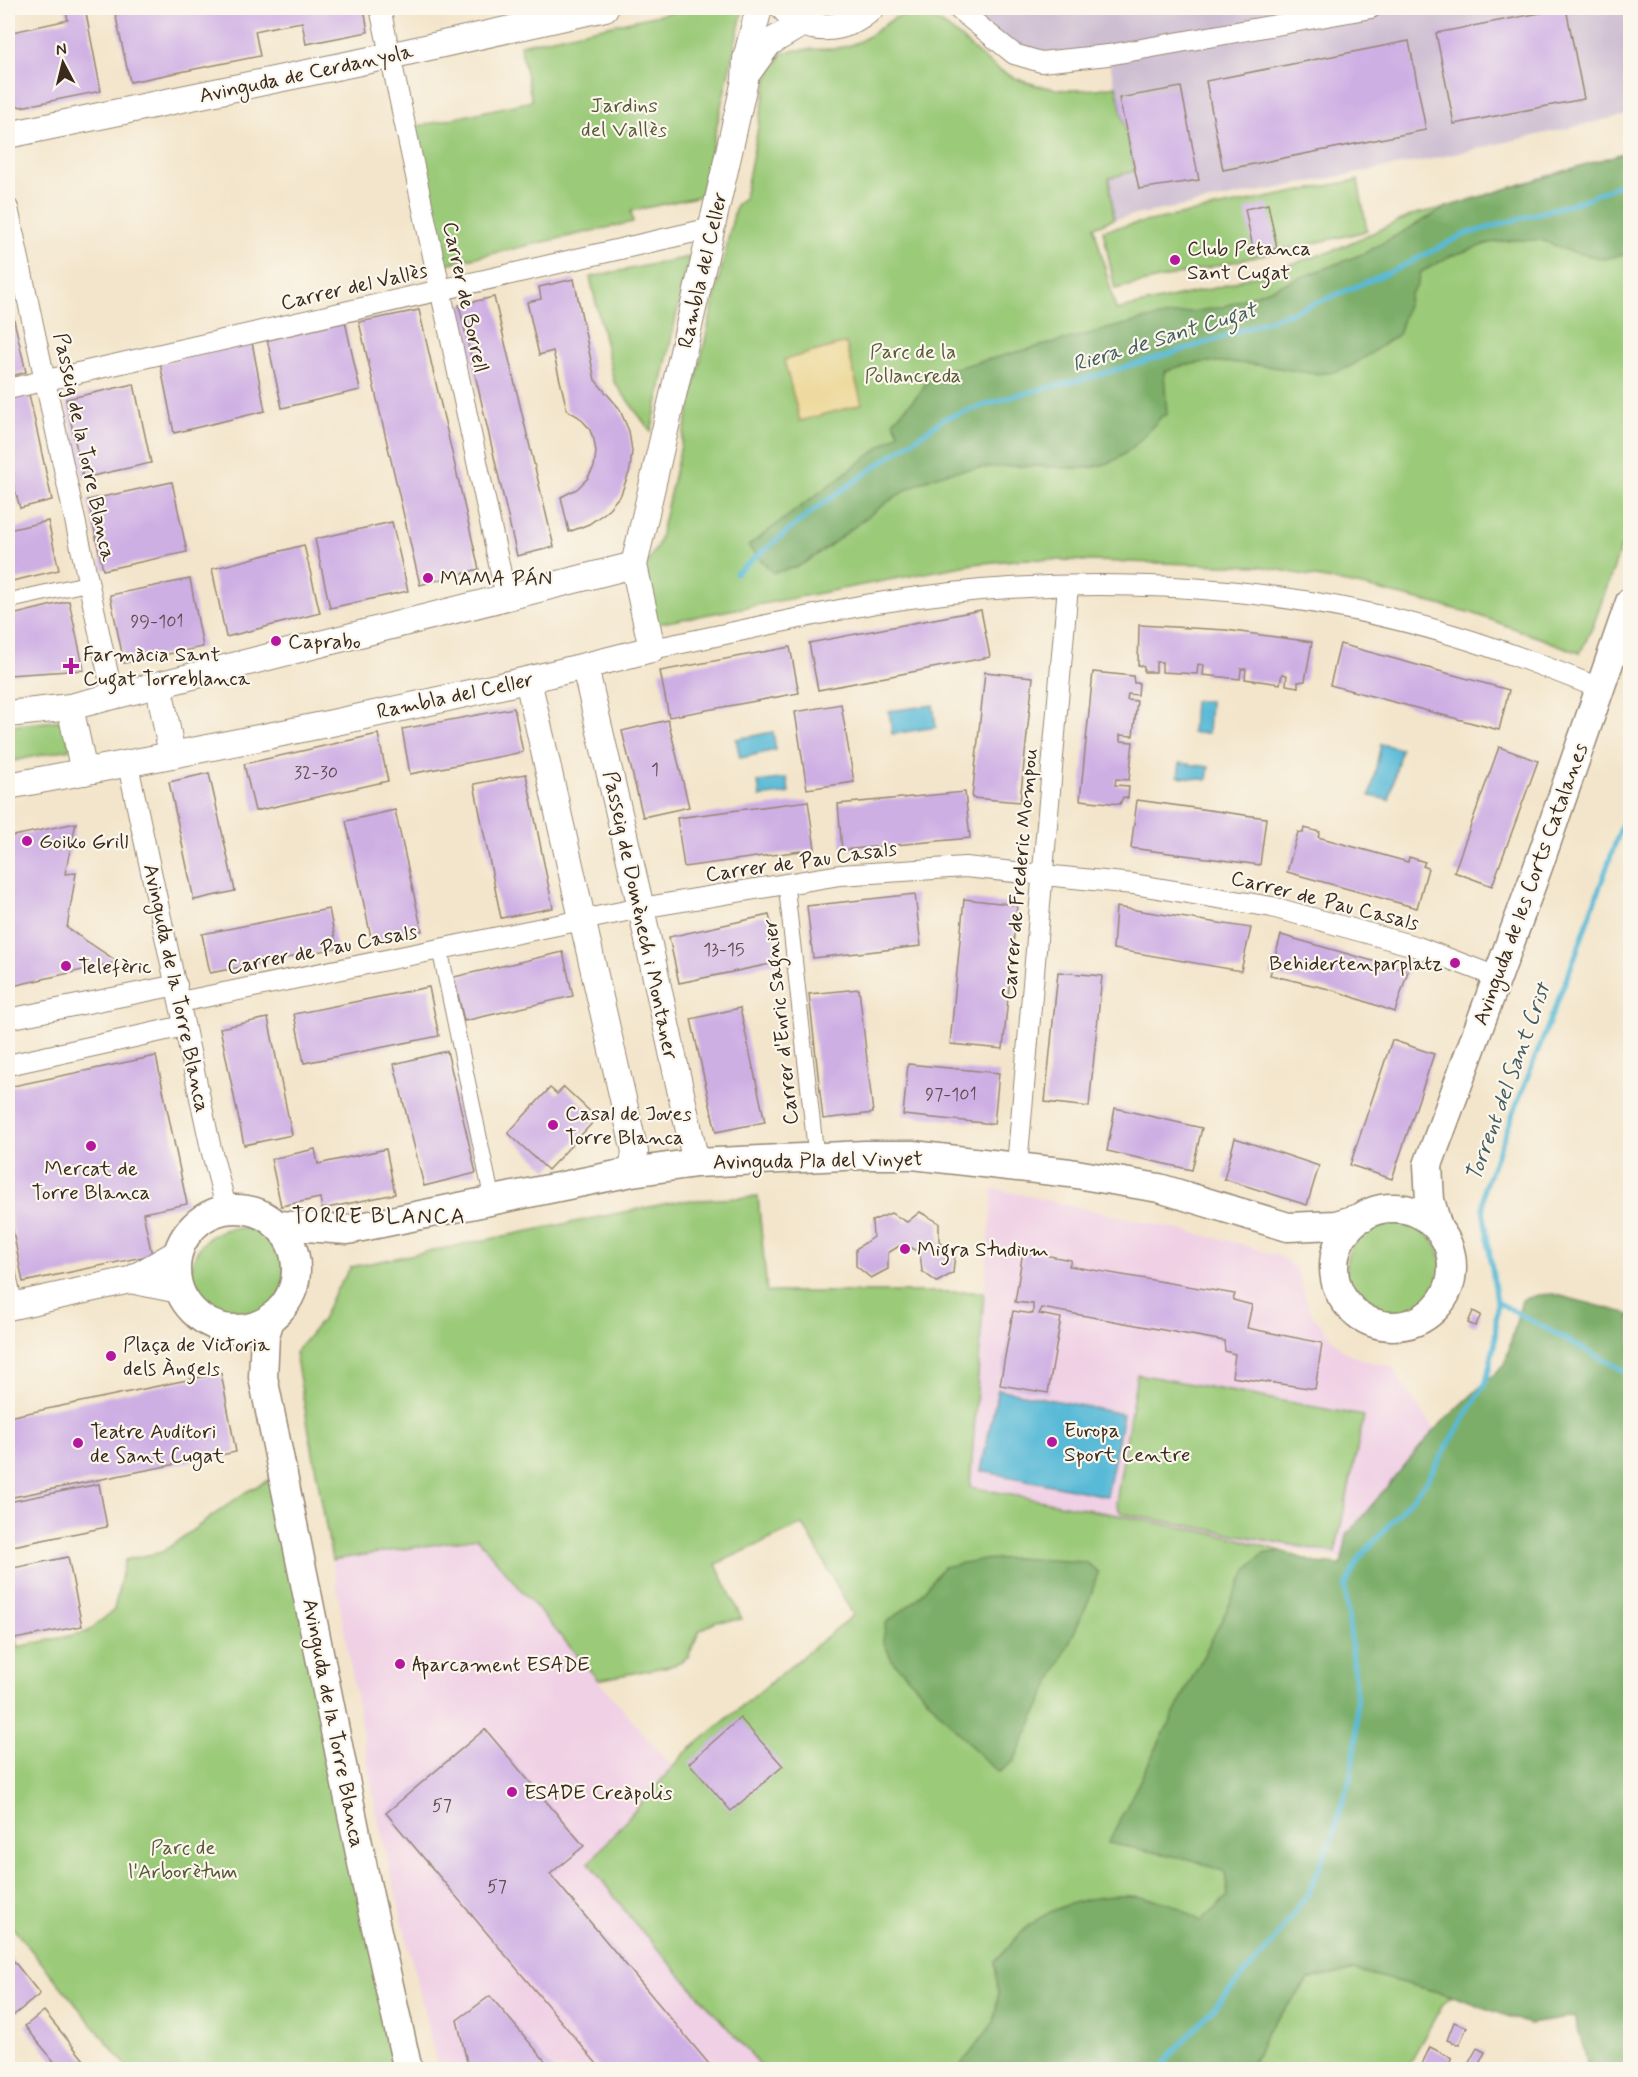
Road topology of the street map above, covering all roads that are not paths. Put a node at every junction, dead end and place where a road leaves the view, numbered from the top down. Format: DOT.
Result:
graph roads {
  1 [pos="380,8"];
  2 [pos="605,8"];
  3 [pos="759,8"];
  4 [pos="871,8"];
  5 [pos="957,8"];
  6 [pos="1371,8"];
  7 [pos="793,15"];
  8 [pos="388,56"];
  9 [pos="745,80"];
  10 [pos="8,135"];
  11 [pos="8,208"];
  12 [pos="712,228"];
  13 [pos="440,291"];
  14 [pos="45,381"];
  15 [pos="8,389"];
  16 [pos="634,565"];
  17 [pos="89,583"];
  18 [pos="1068,586"];
  19 [pos="506,597"];
  20 [pos="8,601"];
  21 [pos="1630,602"];
  22 [pos="652,649"];
  23 [pos="585,667"];
  24 [pos="528,680"];
  25 [pos="159,686"];
  26 [pos="1599,688"];
  27 [pos="113,697"];
  28 [pos="70,707"];
  29 [pos="8,714"];
  30 [pos="172,755"];
  31 [pos="128,765"];
  32 [pos="84,772"];
  33 [pos="8,786"];
  34 [pos="1043,876"];
  35 [pos="786,884"];
  36 [pos="641,908"];
  37 [pos="580,921"];
  38 [pos="440,950"];
  39 [pos="1497,977"];
  40 [pos="178,993"];
  41 [pos="8,1019"];
  42 [pos="184,1026"];
  43 [pos="8,1065"];
  44 [pos="816,1155"];
  45 [pos="696,1163"];
  46 [pos="1428,1165"];
  47 [pos="1017,1166"];
  48 [pos="632,1172"];
  49 [pos="492,1199"];
  50 [pos="227,1211"];
  51 [pos="1374,1212"];
  52 [pos="279,1226"];
  53 [pos="1288,1227"];
  54 [pos="1438,1228"];
  55 [pos="347,1230"];
  56 [pos="177,1253"];
  57 [pos="297,1270"];
  58 [pos="8,1272"];
  59 [pos="1335,1272"];
  60 [pos="130,1280"];
  61 [pos="179,1290"];
  62 [pos="11,1306"];
  63 [pos="271,1317"];
  64 [pos="224,1327"];
  65 [pos="263,1377"];
  66 [pos="408,2070"];
  1 -- 8 [label="street, Carrer de Borrell"];
  2 -- 8 [label="street, Avinguda de Cerdanyola"];
  3 -- 9 [label="street, Rambla del Celler"];
  4 -- 7 [label="street"];
  5 -- 6 [label="street"];
  7 -- 9 [label="street, Rambla del Celler"];
  8 -- 10 [label="street, Avinguda de Cerdanyola"];
  8 -- 13 [label="street, Carrer de Borrell"];
  9 -- 12 [label="street, Rambla del Celler"];
  11 -- 14 [label="street, Passeig de la Torre Blanca"];
  12 -- 13 [label="street, Carrer del Vallès"];
  12 -- 16 [label="street, Rambla del Celler"];
  13 -- 14 [label="street, Carrer del Vallès"];
  13 -- 19 [label="street, Carrer de Borrell"];
  14 -- 15 [label="street, Carrer del Vallès"];
  14 -- 17 [label="street, Passeig de la Torre Blanca"];
  16 -- 19 [label="street"];
  16 -- 22 [label="street, Rambla del Celler"];
  17 -- 20 [label="street"];
  17 -- 27 [label="street, Passeig de la Torre Blanca"];
  18 -- 22 [label="street"];
  18 -- 26 [label="street"];
  18 -- 34 [label="street, Carrer de Frederic Mompou"];
  19 -- 25 [label="street"];
  21 -- 26 [label="main road, Avinguda de les Corts Catalanes"];
  22 -- 23 [label="street, Rambla del Celler"];
  23 -- 24 [label="street, Rambla del Celler"];
  23 -- 36 [label="street, Passeig de Domènech i Montaner"];
  24 -- 30 [label="street, Rambla del Celler"];
  24 -- 37 [label="street"];
  25 -- 27 [label="street"];
  25 -- 30 [label="street"];
  26 -- 39 [label="main road, Avinguda de les Corts Catalanes"];
  27 -- 28 [label="street"];
  28 -- 29 [label="street"];
  28 -- 32 [label="street"];
  30 -- 31 [label="street, Rambla del Celler"];
  31 -- 32 [label="street, Rambla del Celler"];
  31 -- 40 [label="street, Avinguda de la Torre Blanca"];
  32 -- 33 [label="street, Rambla del Celler"];
  34 -- 35 [label="street, Carrer de Pau Casals"];
  34 -- 39 [label="street, Carrer de Pau Casals"];
  34 -- 47 [label="street, Carrer de Frederic Mompou"];
  35 -- 36 [label="street, Carrer de Pau Casals"];
  35 -- 44 [label="street, Carrer d'Enric Sagnier"];
  36 -- 37 [label="street, Carrer de Pau Casals"];
  36 -- 45 [label="street, Passeig de Domènech i Montaner"];
  37 -- 38 [label="street, Carrer de Pau Casals"];
  37 -- 48 [label="street"];
  38 -- 40 [label="street, Carrer de Pau Casals"];
  38 -- 49 [label="street"];
  39 -- 46 [label="main road, Avinguda de les Corts Catalanes"];
  40 -- 41 [label="street, Carrer de Pau Casals"];
  40 -- 42 [label="street, Avinguda de la Torre Blanca"];
  42 -- 43 [label="street"];
  42 -- 50 [label="street, Avinguda de la Torre Blanca"];
  44 -- 45 [label="main road, Avinguda Pla del Vinyet"];
  44 -- 47 [label="main road, Avinguda Pla del Vinyet"];
  45 -- 48 [label="main road, Avinguda Pla del Vinyet"];
  46 -- 51 [label="main road, Avinguda de les Corts Catalanes"];
  46 -- 54 [label="main road, Avinguda de les Corts Catalanes"];
  47 -- 53 [label="main road, Avinguda Pla del Vinyet"];
  48 -- 49 [label="main road, Avinguda Pla del Vinyet"];
  49 -- 55 [label="main road, Avinguda Pla del Vinyet"];
  50 -- 52 [label="main road"];
  50 -- 56 [label="main road"];
  51 -- 53 [label="main road, Avinguda Pla del Vinyet"];
  51 -- 54 [label="main road"];
  51 -- 59 [label="main road"];
  52 -- 55 [label="main road, Avinguda Pla del Vinyet"];
  52 -- 57 [label="main road"];
  53 -- 59 [label="main road, Avinguda Pla del Vinyet"];
  54 -- 59 [label="main road"];
  55 -- 57 [label="main road, Avinguda Pla del Vinyet"];
  56 -- 60 [label="street"];
  56 -- 61 [label="main road"];
  57 -- 63 [label="main road"];
  58 -- 62 [label="street"];
  60 -- 61 [label="street"];
  60 -- 62 [label="street"];
  61 -- 64 [label="main road"];
  63 -- 64 [label="main road"];
  63 -- 65 [label="main road, Avinguda de la Torre Blanca"];
  64 -- 65 [label="main road, Avinguda de la Torre Blanca"];
  65 -- 66 [label="main road, Avinguda de la Torre Blanca"];
}
